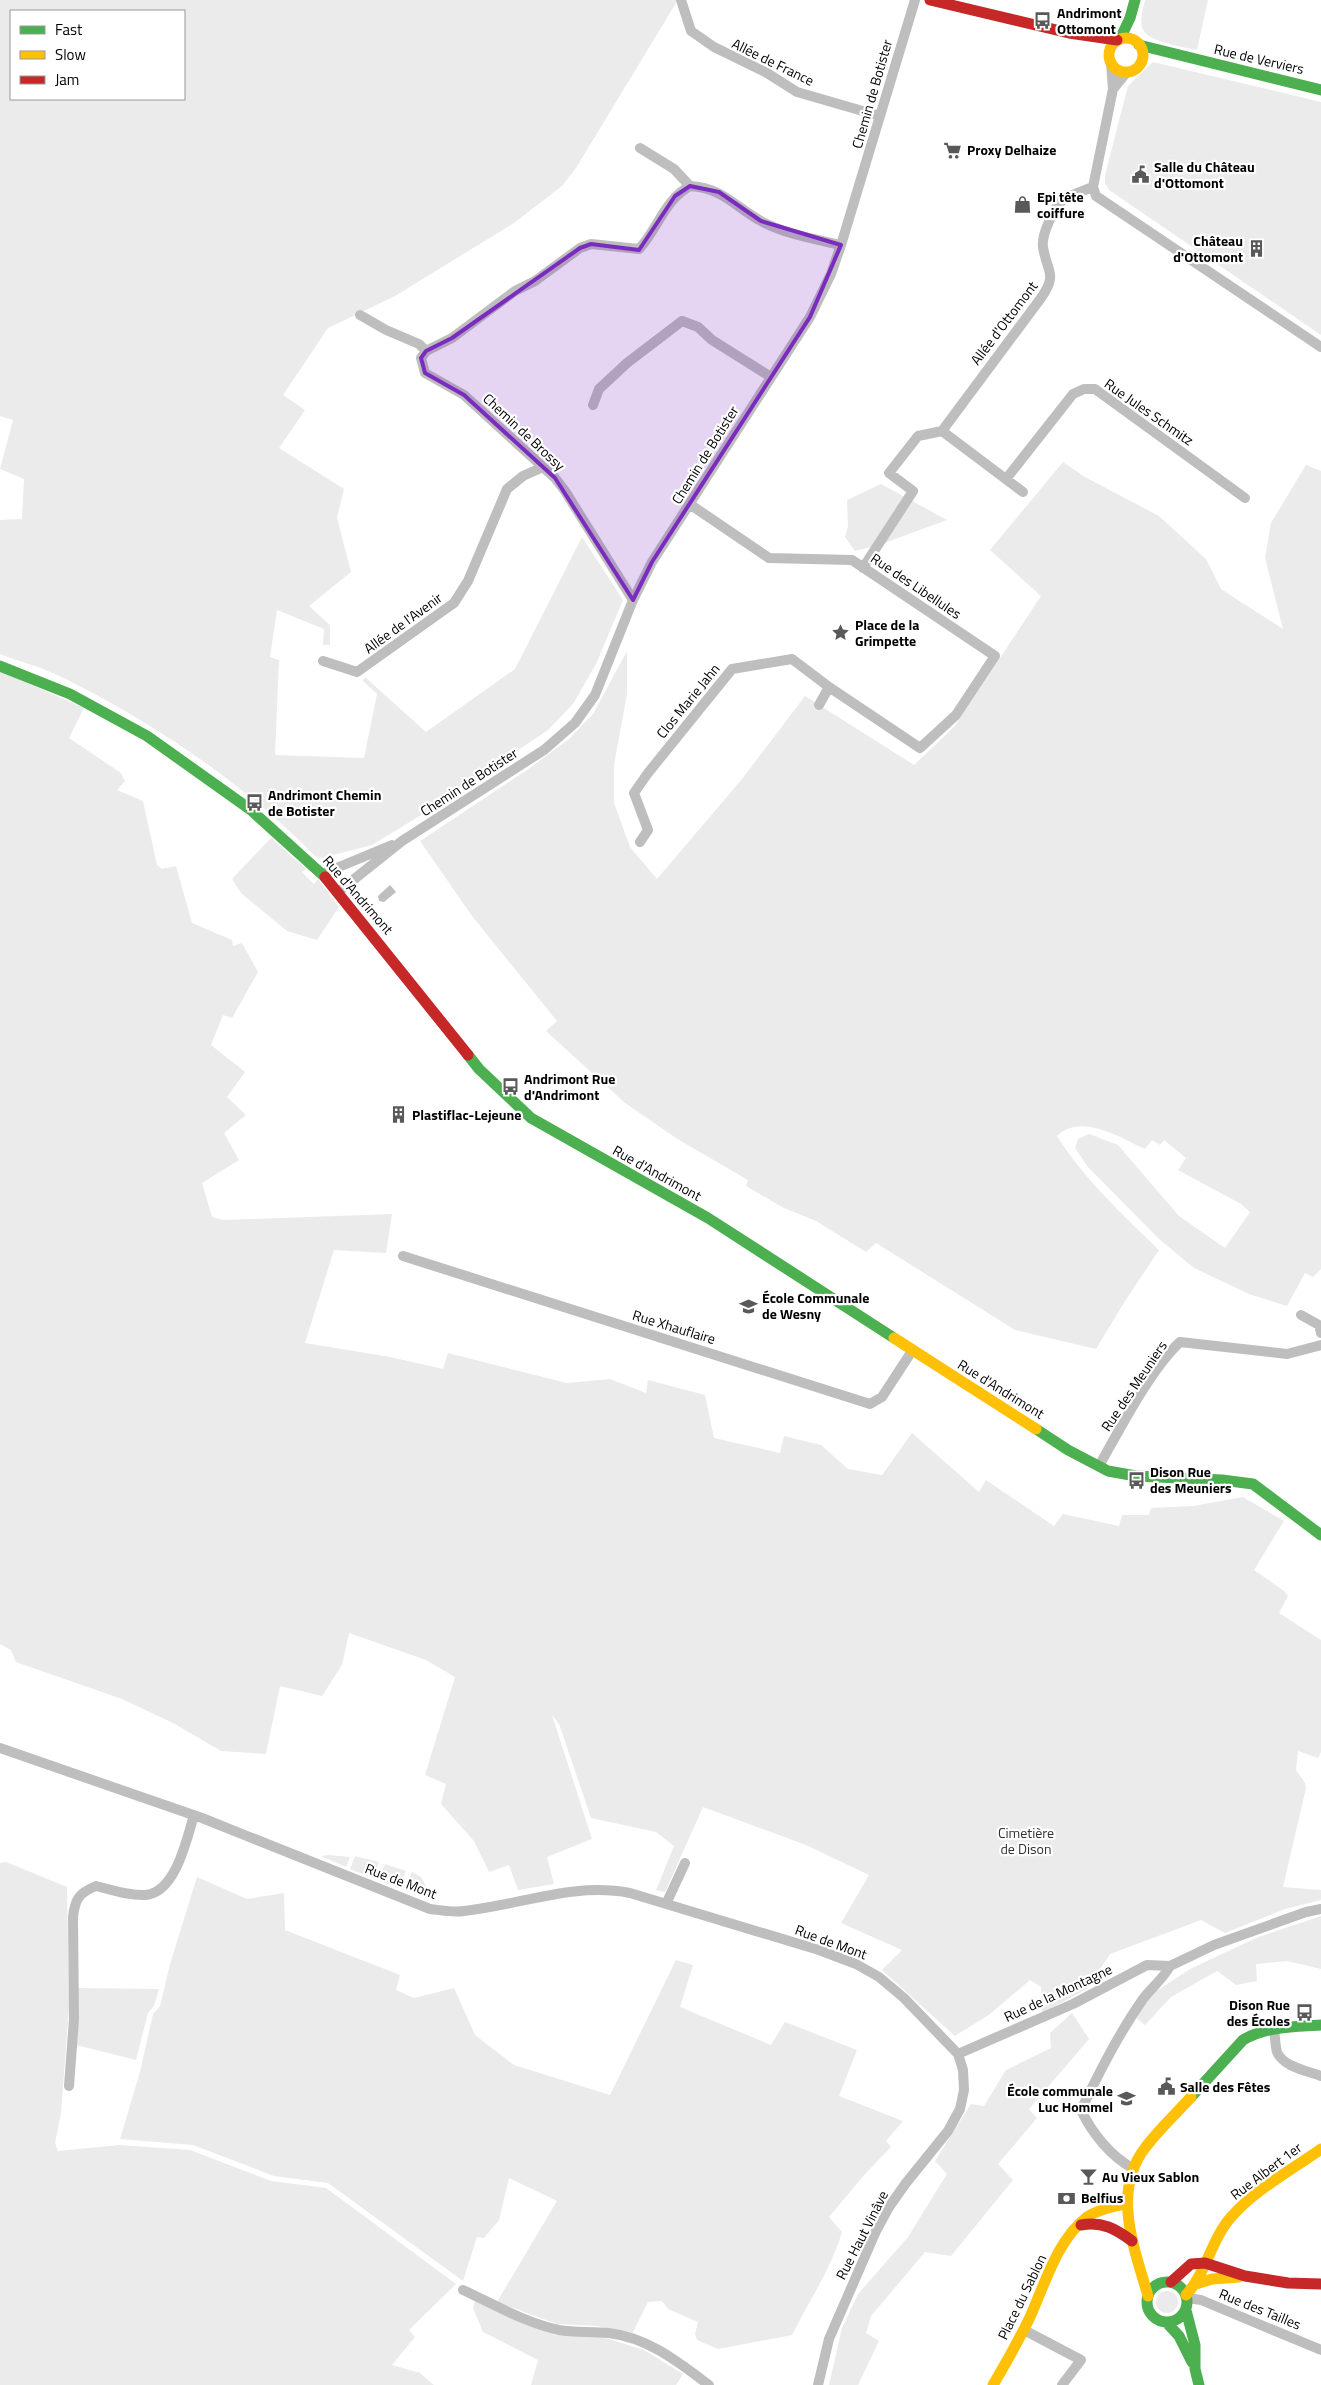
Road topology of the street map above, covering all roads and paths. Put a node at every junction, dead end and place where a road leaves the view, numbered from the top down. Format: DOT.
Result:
graph roads {
  1 [pos="680,0"];
  2 [pos="915,0"];
  3 [pos="930,0"];
  4 [pos="1135,0"];
  5 [pos="1130,18"];
  6 [pos="1069,33"];
  7 [pos="1119,40"];
  8 [pos="1138,44"];
  9 [pos="1110,58"];
  10 [pos="1190,58"];
  11 [pos="1140,63"];
  12 [pos="1127,72"];
  13 [pos="1113,89"];
  14 [pos="1321,90"];
  15 [pos="880,116"];
  16 [pos="640,148"];
  17 [pos="690,186"];
  18 [pos="1094,187"];
  19 [pos="842,245"];
  20 [pos="360,315"];
  21 [pos="1321,347"];
  22 [pos="426,351"];
  23 [pos="771,377"];
  24 [pos="593,405"];
  25 [pos="942,430"];
  26 [pos="543,467"];
  27 [pos="1006,479"];
  28 [pos="1024,492"];
  29 [pos="1244,498"];
  30 [pos="691,505"];
  31 [pos="863,568"];
  32 [pos="633,600"];
  33 [pos="324,661"];
  34 [pos="0,666"];
  35 [pos="830,687"];
  36 [pos="819,704"];
  37 [pos="402,841"];
  38 [pos="640,842"];
  39 [pos="322,874"];
  40 [pos="338,892"];
  41 [pos="403,1256"];
  42 [pos="1301,1315"];
  43 [pos="1321,1333"];
  44 [pos="1321,1345"];
  45 [pos="912,1351"];
  46 [pos="1099,1466"];
  47 [pos="1321,1535"];
  48 [pos="0,1748"];
  49 [pos="194,1815"];
  50 [pos="685,1863"];
  51 [pos="666,1904"];
  52 [pos="1321,1910"];
  53 [pos="1170,1966"];
  54 [pos="1321,2025"];
  55 [pos="1278,2028"];
  56 [pos="958,2054"];
  57 [pos="1321,2076"];
  58 [pos="69,2086"];
  59 [pos="1321,2149"];
  60 [pos="1134,2169"];
  61 [pos="1127,2203"];
  62 [pos="1080,2225"];
  63 [pos="1132,2241"];
  64 [pos="1205,2263"];
  65 [pos="1245,2276"];
  66 [pos="1171,2282"];
  67 [pos="1196,2284"];
  68 [pos="1321,2284"];
  69 [pos="464,2290"];
  70 [pos="1148,2296"];
  71 [pos="1187,2301"];
  72 [pos="1168,2323"];
  73 [pos="1024,2330"];
  74 [pos="1321,2350"];
  75 [pos="1195,2369"];
  76 [pos="709,2385"];
  77 [pos="818,2385"];
  78 [pos="993,2385"];
  79 [pos="1062,2385"];
  80 [pos="1199,2385"];
  1 -- 15 [label="street, Allée de France"];
  2 -- 15 [label="street, Chemin de Botister"];
  3 -- 6 [label="street"];
  4 -- 5 [label="street"];
  5 -- 7 [label="street"];
  5 -- 8 [label="street"];
  6 -- 7 [label="street"];
  6 -- 9 [label="street"];
  7 -- 8 [label="street"];
  7 -- 9 [label="street"];
  8 -- 10 [label="street, Rue de Verviers"];
  8 -- 11 [label="street"];
  9 -- 12 [label="street"];
  9 -- 13 [label="street"];
  10 -- 11 [label="street, Rue de Verviers"];
  10 -- 14 [label="street, Rue de Verviers"];
  11 -- 12 [label="street"];
  12 -- 13 [label="street"];
  13 -- 18 [label="street"];
  15 -- 19 [label="street, Chemin de Botister"];
  16 -- 17 [label="street"];
  17 -- 19 [label="street"];
  17 -- 22 [label="street"];
  18 -- 21 [label="street"];
  18 -- 25 [label="street, Allée d'Ottomont"];
  19 -- 23 [label="street, Chemin de Botister"];
  20 -- 22 [label="street"];
  22 -- 26 [label="street, Chemin de Brossy"];
  23 -- 24 [label="street"];
  23 -- 30 [label="street, Chemin de Botister"];
  25 -- 27 [label="street"];
  25 -- 31 [label="street"];
  26 -- 32 [label="street, Chemin de Brossy"];
  26 -- 33 [label="street, Allée de l'Avenir"];
  27 -- 28 [label="street"];
  27 -- 29 [label="street, Rue Jules Schmitz"];
  30 -- 31 [label="street, Rue des Libellules"];
  30 -- 32 [label="street, Chemin de Botister"];
  31 -- 35 [label="street, Rue des Libellules"];
  32 -- 37 [label="street, Chemin de Botister"];
  34 -- 39 [label="street, Rue d'Andrimont"];
  35 -- 36 [label="street"];
  35 -- 38 [label="street, Clos Marie Jahn"];
  37 -- 39 [label="street, Chemin de Botister"];
  37 -- 40 [label="street, Chemin de Botister"];
  39 -- 40 [label="street, Rue d'Andrimont"];
  40 -- 45 [label="street, Rue d'Andrimont"];
  41 -- 45 [label="street, Rue Xhauflaire"];
  42 -- 43 [label="street"];
  44 -- 46 [label="street, Rue des Meuniers"];
  45 -- 46 [label="street, Rue d'Andrimont"];
  46 -- 47 [label="street, Rue d'Andrimont"];
  48 -- 49 [label="street, Rue de Mont"];
  49 -- 51 [label="street, Rue de Mont"];
  49 -- 58 [label="street"];
  50 -- 51 [label="street"];
  51 -- 56 [label="street, Rue de Mont"];
  52 -- 53 [label="street, Rue de la Montagne"];
  53 -- 56 [label="street, Rue de la Montagne"];
  53 -- 60 [label="street, Rue de la Montagne"];
  54 -- 55 [label="street"];
  55 -- 57 [label="street"];
  55 -- 60 [label="street"];
  56 -- 77 [label="street, Rue Haut Vinâve"];
  59 -- 64 [label="street, Rue Albert 1er"];
  60 -- 61 [label="street"];
  61 -- 62 [label="street, Place du Sablon"];
  61 -- 63 [label="street"];
  62 -- 63 [label="street"];
  62 -- 73 [label="street, Place du Sablon"];
  63 -- 70 [label="street"];
  64 -- 65 [label="street"];
  64 -- 66 [label="street"];
  64 -- 67 [label="street, Rue Albert 1er"];
  65 -- 67 [label="street"];
  65 -- 68 [label="street"];
  66 -- 70 [label="street"];
  66 -- 71 [label="street"];
  67 -- 71 [label="street, Rue Albert 1er"];
  69 -- 76 [label="street"];
  70 -- 72 [label="street"];
  71 -- 72 [label="street"];
  71 -- 74 [label="street, Rue des Tailles"];
  71 -- 75 [label="street"];
  72 -- 75 [label="street"];
  73 -- 78 [label="street, Place du Sablon"];
  73 -- 79 [label="street"];
  75 -- 80 [label="street"];
}
